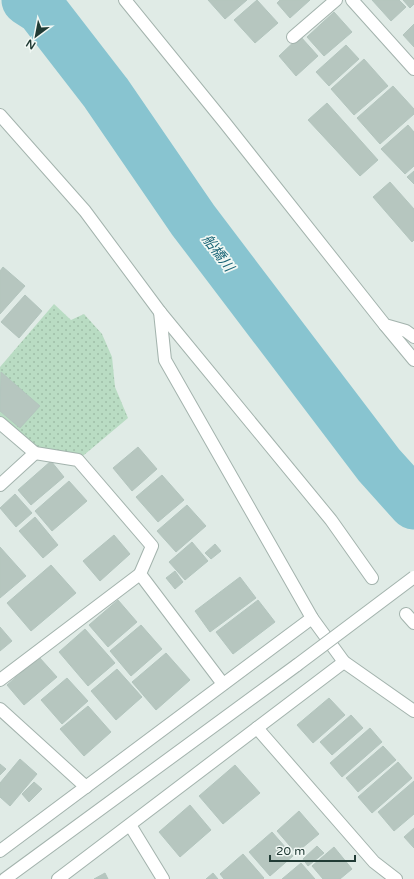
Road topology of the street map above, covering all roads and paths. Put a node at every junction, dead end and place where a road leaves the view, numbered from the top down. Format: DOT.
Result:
graph roads {
  1 [pos="125,0"];
  2 [pos="336,0"];
  3 [pos="352,0"];
  4 [pos="293,37"];
  5 [pos="414,69"];
  6 [pos="0,114"];
  7 [pos="160,312"];
  8 [pos="385,325"];
  9 [pos="414,337"];
  10 [pos="414,360"];
  11 [pos="0,423"];
  12 [pos="35,453"];
  13 [pos="0,485"];
  14 [pos="140,574"];
  15 [pos="414,577"];
  16 [pos="372,578"];
  17 [pos="406,614"];
  18 [pos="312,618"];
  19 [pos="414,623"];
  20 [pos="344,662"];
  21 [pos="0,680"];
  22 [pos="223,684"];
  23 [pos="0,709"];
  24 [pos="414,711"];
  25 [pos="257,728"];
  26 [pos="86,787"];
  27 [pos="130,824"];
  28 [pos="0,851"];
  29 [pos="5,879"];
  30 [pos="58,879"];
  31 [pos="164,879"];
  32 [pos="396,879"];
  1 -- 8 [label="street"];
  2 -- 4 [label="street"];
  3 -- 5 [label="street"];
  6 -- 7 [label="street"];
  7 -- 16 [label="street"];
  7 -- 18 [label="street"];
  8 -- 9 [label="street"];
  8 -- 10 [label="street"];
  11 -- 12 [label="street"];
  12 -- 13 [label="street"];
  12 -- 14 [label="street"];
  14 -- 21 [label="street"];
  14 -- 22 [label="street"];
  15 -- 29 [label="street, bridge"];
  17 -- 19 [label="street"];
  18 -- 20 [label="street"];
  18 -- 22 [label="street"];
  20 -- 24 [label="street"];
  20 -- 25 [label="street"];
  22 -- 26 [label="street"];
  23 -- 26 [label="street"];
  25 -- 27 [label="street"];
  25 -- 32 [label="street"];
  26 -- 28 [label="street"];
  27 -- 30 [label="street"];
  27 -- 31 [label="street"];
}
